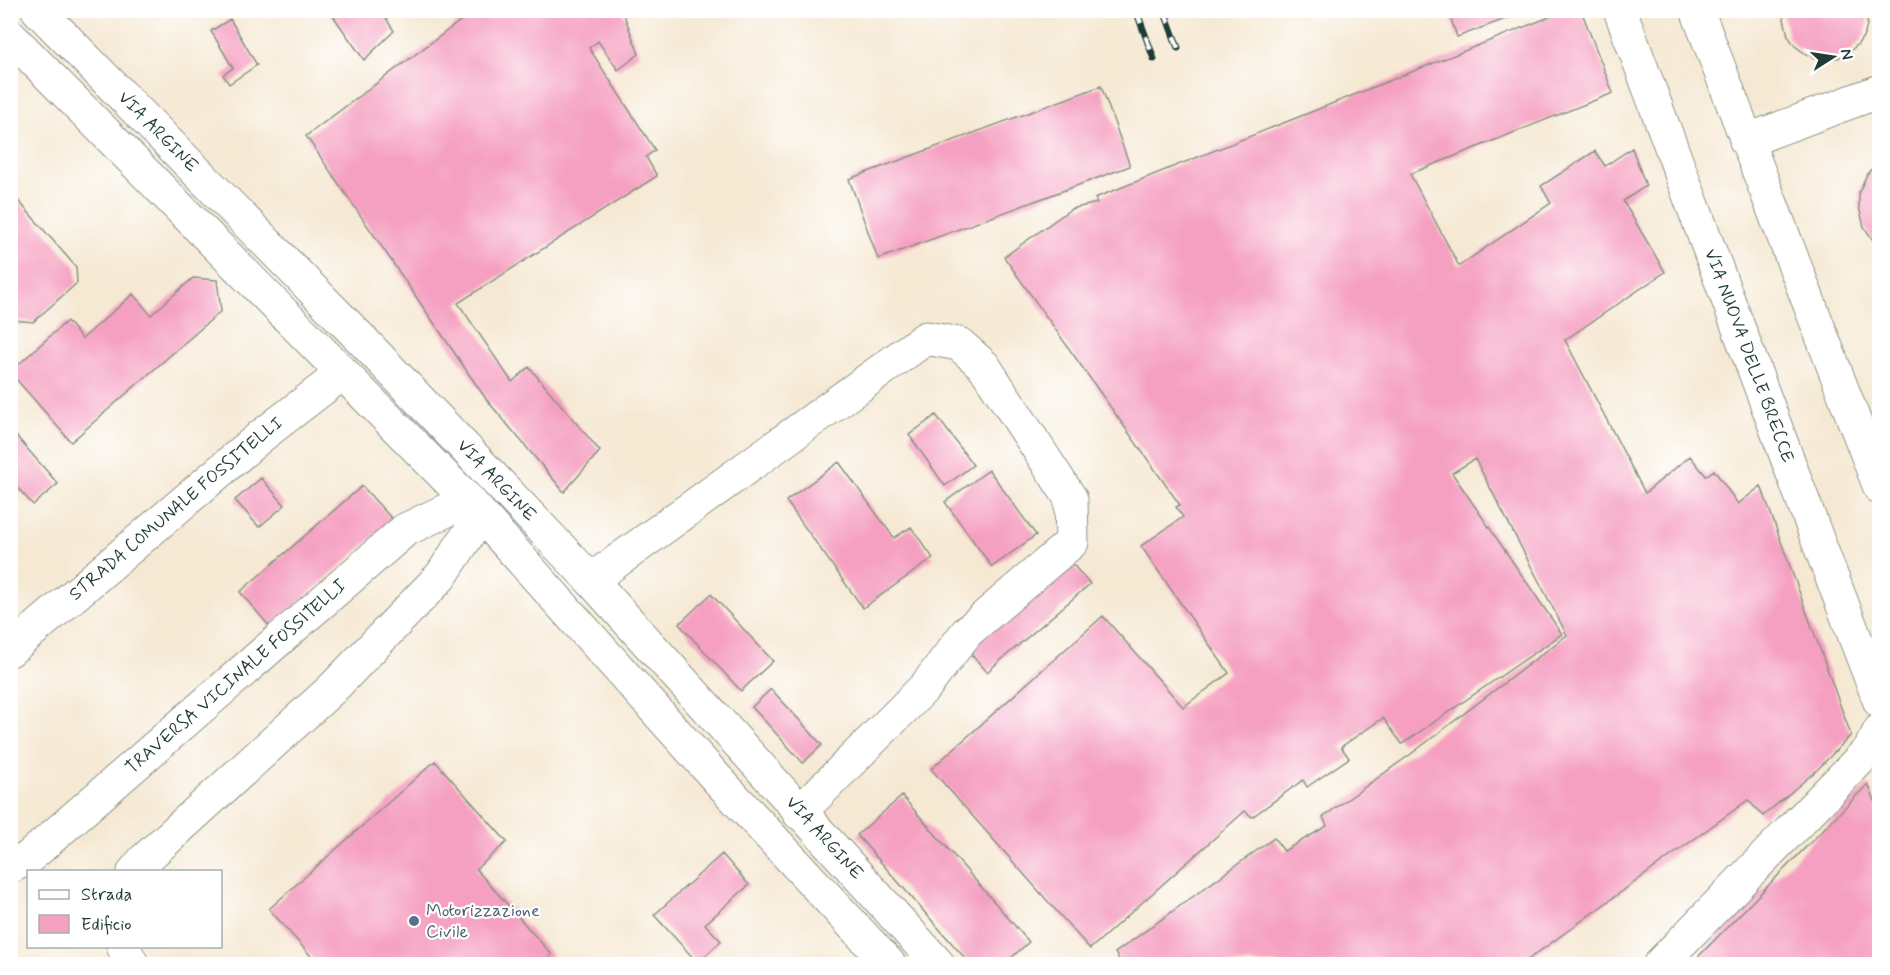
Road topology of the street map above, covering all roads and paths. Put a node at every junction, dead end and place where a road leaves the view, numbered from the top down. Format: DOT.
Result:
graph roads {
  1 [pos="38,10"];
  2 [pos="1620,10"];
  3 [pos="1697,10"];
  4 [pos="10,36"];
  5 [pos="1880,91"];
  6 [pos="1746,141"];
  7 [pos="343,373"];
  8 [pos="1880,488"];
  9 [pos="475,508"];
  10 [pos="591,580"];
  11 [pos="10,650"];
  12 [pos="1880,702"];
  13 [pos="1880,730"];
  14 [pos="799,813"];
  15 [pos="10,867"];
  16 [pos="136,870"];
  17 [pos="124,948"];
  18 [pos="132,964"];
  19 [pos="889,964"];
  20 [pos="938,964"];
  21 [pos="1660,964"];
  1 -- 10 [label="street, VIA ARGINE"];
  2 -- 12 [label="street, VIA NUOVA DELLE BRECCE"];
  3 -- 6 [label="street"];
  4 -- 7 [label="street, VIA ARGINE"];
  5 -- 6 [label="street"];
  6 -- 8 [label="street"];
  7 -- 9 [label="street, VIA ARGINE"];
  7 -- 11 [label="street, STRADA COMUNALE FOSSITELLI"];
  9 -- 15 [label="street, TRAVERSA VICINALE FOSSITELLI"];
  9 -- 16 [label="street"];
  9 -- 19 [label="street, VIA ARGINE"];
  10 -- 14 [label="street, VIA ARGINE"];
  10 -- 14 [label="street"];
  13 -- 21 [label="street"];
  14 -- 20 [label="street, VIA ARGINE"];
  17 -- 18 [label="street"];
}
